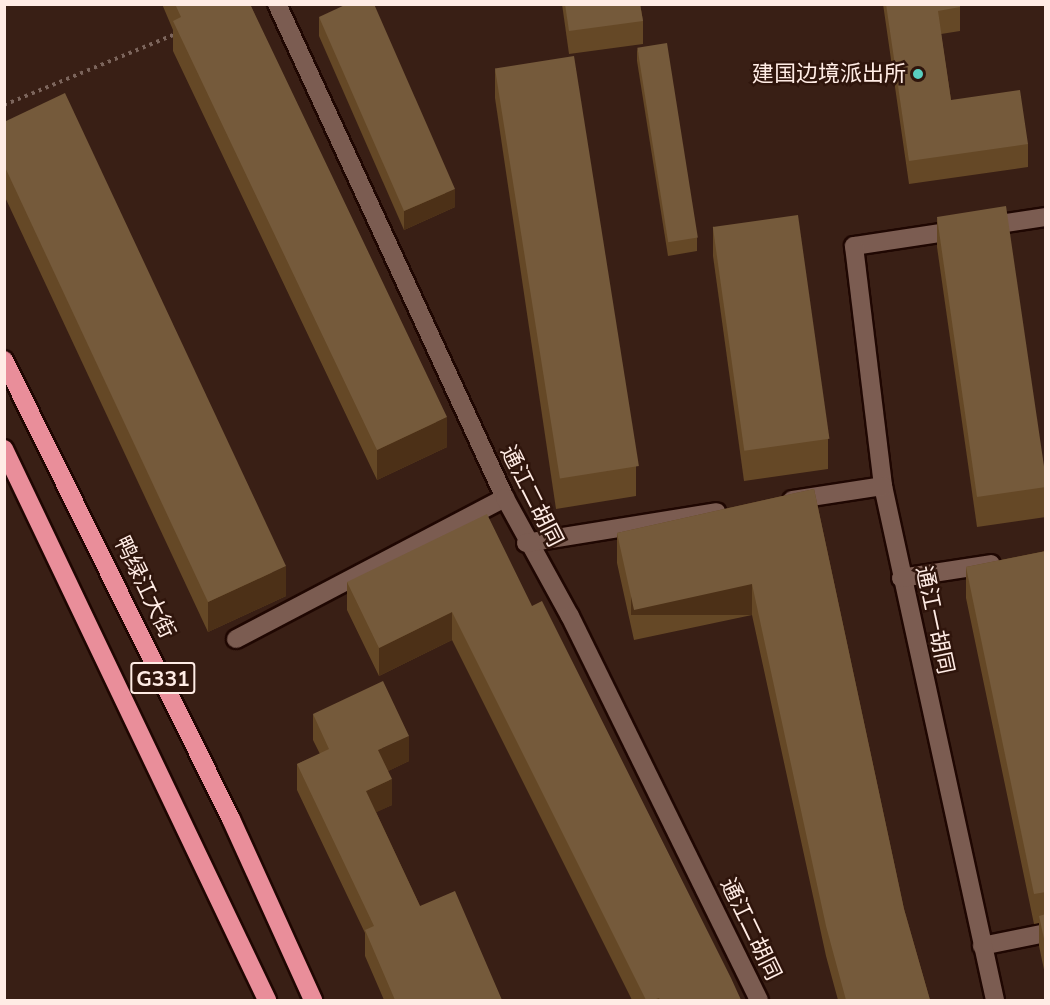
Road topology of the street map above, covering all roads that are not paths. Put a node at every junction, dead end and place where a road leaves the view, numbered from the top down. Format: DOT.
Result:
graph roads {
  1 [pos="277,4"];
  2 [pos="1046,217"];
  3 [pos="4,360"];
  4 [pos="4,449"];
  5 [pos="884,486"];
  6 [pos="505,498"];
  7 [pos="768,504"];
  8 [pos="734,510"];
  9 [pos="526,543"];
  10 [pos="1014,560"];
  11 [pos="901,578"];
  12 [pos="236,639"];
  13 [pos="1046,933"];
  14 [pos="982,946"];
  15 [pos="267,1000"];
  16 [pos="313,1000"];
  17 [pos="759,1000"];
  18 [pos="995,1000"];
  1 -- 6 [label="street, 通江二胡同"];
  2 -- 5 [label="street, 通江一胡同"];
  3 -- 16 [label="highway, 鸭绿江大街 / G331"];
  4 -- 15 [label="highway, G331"];
  5 -- 7 [label="street"];
  5 -- 11 [label="street, 通江一胡同"];
  6 -- 9 [label="street, 通江二胡同"];
  6 -- 12 [label="street"];
  8 -- 9 [label="street"];
  9 -- 17 [label="street, 通江二胡同"];
  10 -- 11 [label="street"];
  11 -- 14 [label="street, 通江一胡同"];
  13 -- 14 [label="street"];
  14 -- 18 [label="street, 通江一胡同"];
}
